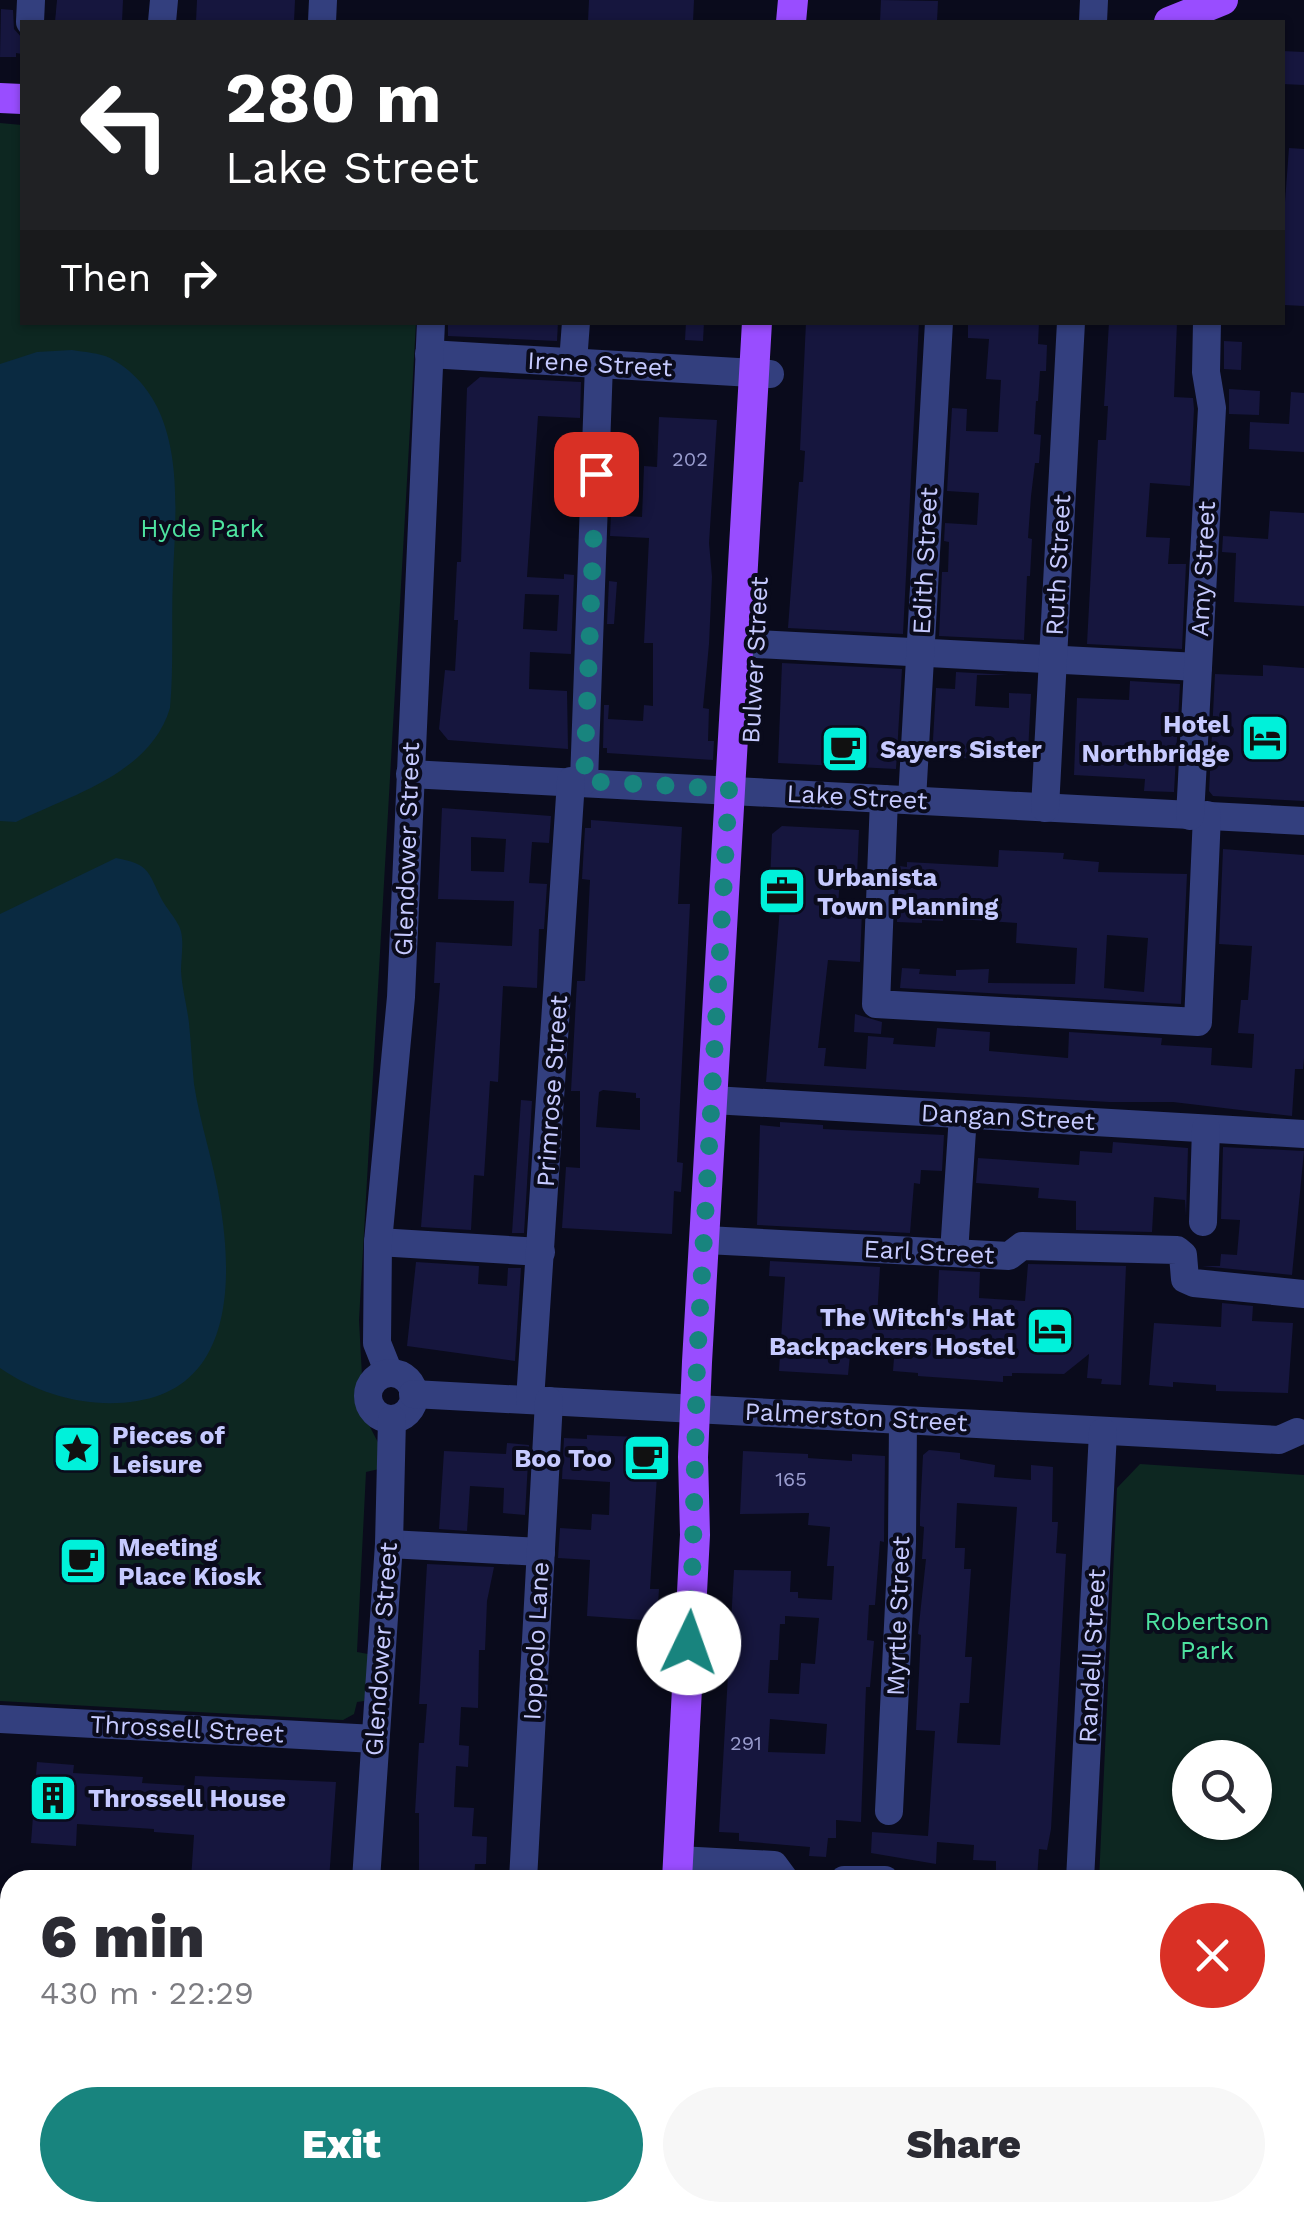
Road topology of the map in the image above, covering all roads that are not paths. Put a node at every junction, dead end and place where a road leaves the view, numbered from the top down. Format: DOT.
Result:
graph roads {
  1 [pos="1224,0"];
  2 [pos="1174,20"];
  3 [pos="431,325"];
  4 [pos="577,325"];
  5 [pos="756,325"];
  6 [pos="772,325"];
  7 [pos="939,325"];
  8 [pos="1071,325"];
  9 [pos="1207,325"];
  10 [pos="429,354"];
  11 [pos="586,363"];
  12 [pos="762,373"];
  13 [pos="757,644"];
  14 [pos="920,652"];
  15 [pos="1054,658"];
  16 [pos="1198,667"];
  17 [pos="410,774"];
  18 [pos="577,781"];
  19 [pos="738,789"];
  20 [pos="884,799"];
  21 [pos="912,800"];
  22 [pos="1046,808"];
  23 [pos="1198,816"];
  24 [pos="1304,822"];
  25 [pos="722,1101"];
  26 [pos="963,1115"];
  27 [pos="1206,1129"];
  28 [pos="1304,1134"];
  29 [pos="1202,1222"];
  30 [pos="716,1241"];
  31 [pos="378,1242"];
  32 [pos="541,1252"];
  33 [pos="954,1252"];
  34 [pos="1304,1294"];
  35 [pos="389,1373"];
  36 [pos="413,1394"];
  37 [pos="540,1401"];
  38 [pos="704,1409"];
  39 [pos="392,1418"];
  40 [pos="904,1420"];
  41 [pos="1103,1432"];
  42 [pos="1302,1433"];
  43 [pos="389,1544"];
  44 [pos="541,1552"];
  45 [pos="0,1720"];
  46 [pos="375,1739"];
  47 [pos="889,1811"];
  48 [pos="367,1870"];
  49 [pos="524,1870"];
  50 [pos="677,1870"];
  51 [pos="778,1870"];
  52 [pos="1081,1870"];
  1 -- 2 [label="main road"];
  3 -- 10 [label="street, Glendower Street"];
  4 -- 11 [label="street, Primrose Street"];
  5 -- 12 [label="main road, Bulwer Street"];
  6 -- 12 [label="main road, Bulwer Street"];
  7 -- 14 [label="street, Edith Street"];
  8 -- 15 [label="street, Ruth Street"];
  9 -- 16 [label="street, Amy Street"];
  10 -- 11 [label="street, Irene Street"];
  10 -- 17 [label="street, Glendower Street"];
  11 -- 12 [label="street, Irene Street"];
  11 -- 18 [label="street, Primrose Street"];
  12 -- 13 [label="main road, Bulwer Street"];
  12 -- 19 [label="main road, Bulwer Street"];
  13 -- 14 [label="street"];
  13 -- 19 [label="main road, Bulwer Street"];
  14 -- 15 [label="street"];
  14 -- 21 [label="street, Edith Street"];
  15 -- 16 [label="street"];
  15 -- 22 [label="street, Ruth Street"];
  16 -- 23 [label="street, Amy Street"];
  17 -- 18 [label="street, Lake Street"];
  17 -- 31 [label="street, Glendower Street"];
  18 -- 19 [label="street, Lake Street"];
  18 -- 32 [label="street, Primrose Street"];
  19 -- 20 [label="street, Lake Street"];
  19 -- 25 [label="main road, Bulwer Street"];
  20 -- 21 [label="street, Lake Street"];
  20 -- 23 [label="street, Amy Street"];
  21 -- 22 [label="street, Lake Street"];
  22 -- 23 [label="street, Lake Street"];
  23 -- 24 [label="street, Lake Street"];
  25 -- 26 [label="street, Dangan Street"];
  25 -- 30 [label="main road, Bulwer Street"];
  26 -- 27 [label="street, Dangan Street"];
  26 -- 33 [label="street"];
  27 -- 28 [label="street, Dangan Street"];
  27 -- 29 [label="street"];
  30 -- 33 [label="street, Earl Street"];
  30 -- 38 [label="main road, Bulwer Street"];
  31 -- 32 [label="street"];
  31 -- 35 [label="street, Glendower Street"];
  32 -- 37 [label="street, Primrose Street"];
  33 -- 34 [label="street, Earl Street"];
  35 -- 36 [label="street"];
  35 -- 39 [label="street"];
  36 -- 37 [label="street, Palmerston Street"];
  36 -- 39 [label="street"];
  37 -- 38 [label="street, Palmerston Street"];
  37 -- 44 [label="street, Ioppolo Lane"];
  38 -- 40 [label="street, Palmerston Street"];
  38 -- 50 [label="main road, Bulwer Street"];
  39 -- 43 [label="street, Glendower Street"];
  40 -- 41 [label="street, Palmerston Street"];
  40 -- 47 [label="street, Myrtle Street"];
  41 -- 42 [label="street, Palmerston Street"];
  41 -- 52 [label="street, Randell Street"];
  43 -- 44 [label="street"];
  43 -- 46 [label="street, Glendower Street"];
  44 -- 49 [label="street, Ioppolo Lane"];
  45 -- 46 [label="street, Throssell Street"];
  46 -- 48 [label="street, Glendower Street"];
  50 -- 51 [label="street"];
}
